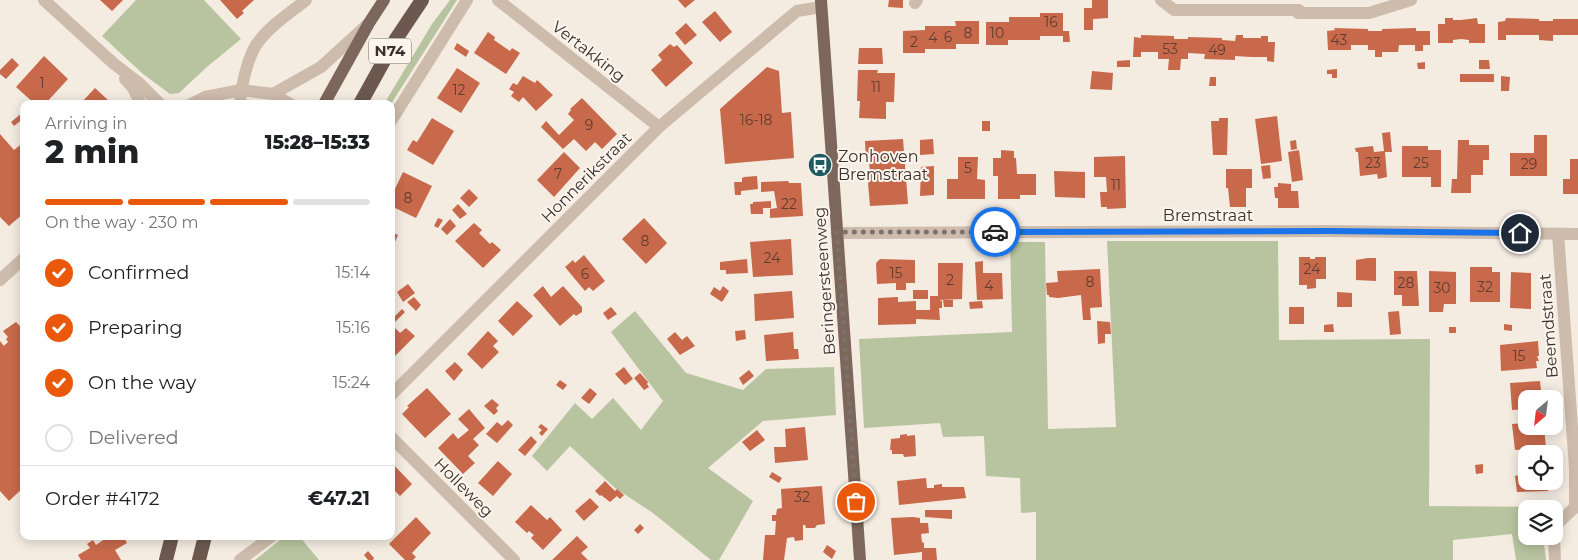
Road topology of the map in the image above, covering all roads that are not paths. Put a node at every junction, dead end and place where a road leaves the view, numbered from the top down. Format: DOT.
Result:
graph roads {
  1 [pos="44,0"];
  2 [pos="306,0"];
  3 [pos="384,0"];
  4 [pos="422,0"];
  5 [pos="467,0"];
  6 [pos="498,0"];
  7 [pos="1161,0"];
  8 [pos="1411,0"];
  9 [pos="821,4"];
  10 [pos="369,23"];
  11 [pos="113,63"];
  12 [pos="241,90"];
  13 [pos="273,94"];
  14 [pos="139,100"];
  15 [pos="156,100"];
  16 [pos="199,100"];
  17 [pos="240,100"];
  18 [pos="283,100"];
  19 [pos="326,100"];
  20 [pos="362,100"];
  21 [pos="395,115"];
  22 [pos="659,127"];
  23 [pos="837,232"];
  24 [pos="1558,234"];
  25 [pos="1578,234"];
  26 [pos="20,262"];
  27 [pos="0,280"];
  28 [pos="395,391"];
  29 [pos="395,441"];
  30 [pos="1563,518"];
  31 [pos="171,540"];
  32 [pos="204,540"];
  33 [pos="267,540"];
  34 [pos="1554,545"];
  35 [pos="166,560"];
  36 [pos="199,560"];
  37 [pos="240,560"];
  38 [pos="514,560"];
  39 [pos="860,560"];
  40 [pos="1555,560"];
  1 -- 11 [label="street"];
  2 -- 12 [label="street"];
  3 -- 10 [label="main road, N74"];
  4 -- 20 [label="highway, N74"];
  5 -- 21 [label="street"];
  6 -- 22 [label="street, Vertakking"];
  7 -- 8 [label="street"];
  9 -- 22 [label="street, Honnerikstraat"];
  9 -- 23 [label="main road, Beringersteenweg"];
  10 -- 13 [label="street"];
  10 -- 19 [label="main road, N74"];
  11 -- 14 [label="street"];
  11 -- 15 [label="street"];
  12 -- 13 [label="street"];
  12 -- 16 [label="street"];
  12 -- 17 [label="street"];
  13 -- 18 [label="street"];
  22 -- 28 [label="street, Honnerikstraat"];
  23 -- 24 [label="street, Bremstraat"];
  23 -- 39 [label="main road, Beringersteenweg"];
  24 -- 25 [label="street, Bremstraat"];
  24 -- 30 [label="street, Beemdstraat"];
  26 -- 27 [label="street"];
  29 -- 38 [label="street, Holleweg"];
  31 -- 35 [label="highway"];
  32 -- 36 [label="highway"];
  33 -- 37 [label="street"];
  34 -- 40 [label="street"];
}
